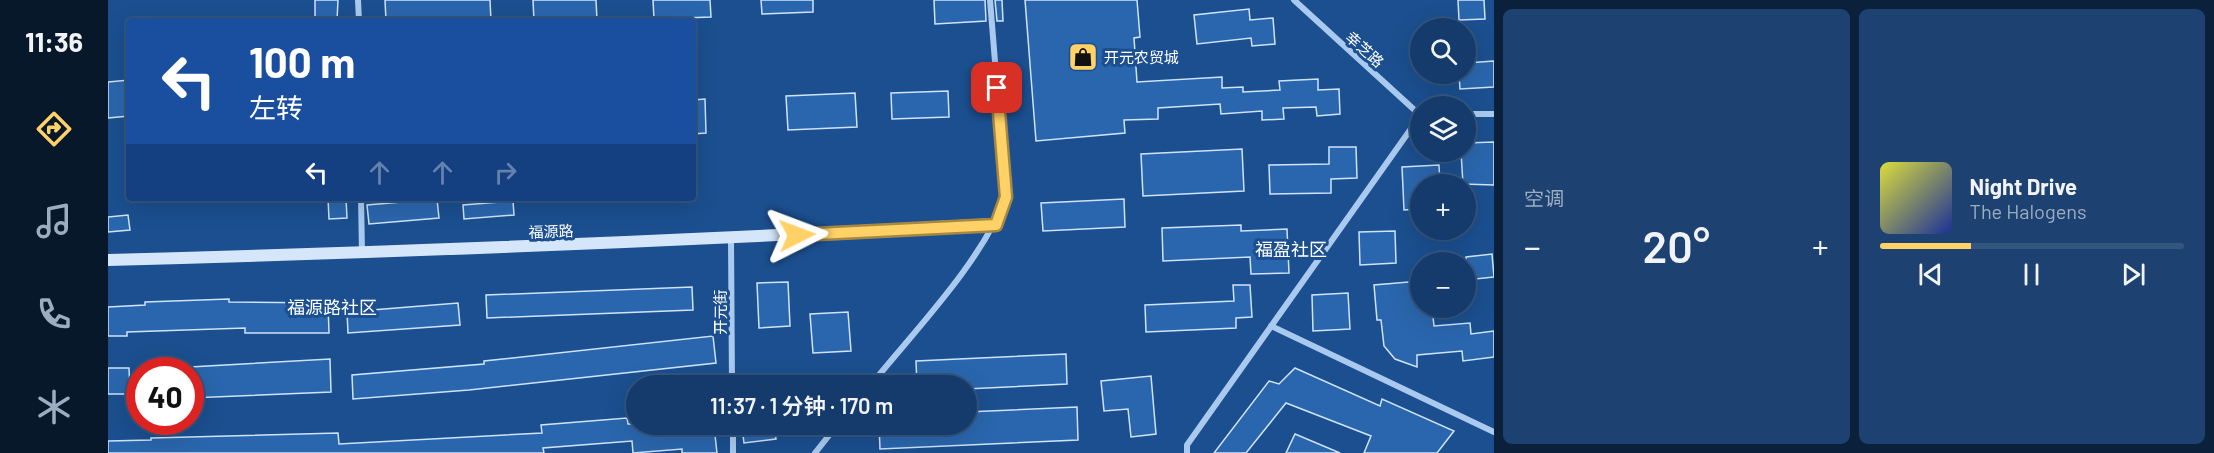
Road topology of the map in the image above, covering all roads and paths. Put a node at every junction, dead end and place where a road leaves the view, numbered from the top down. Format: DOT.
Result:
graph roads {
  1 [pos="358,0"];
  2 [pos="990,0"];
  3 [pos="1294,0"];
  4 [pos="358,18"];
  5 [pos="1410,106"];
  6 [pos="1476,114"];
  7 [pos="1494,114"];
  8 [pos="1410,129"];
  9 [pos="361,201"];
  10 [pos="996,225"];
  11 [pos="731,239"];
  12 [pos="362,254"];
  13 [pos="108,260"];
  14 [pos="1271,326"];
  15 [pos="732,375"];
  16 [pos="879,375"];
  17 [pos="1494,432"];
  18 [pos="733,435"];
  19 [pos="829,435"];
  20 [pos="733,453"];
  21 [pos="815,453"];
  22 [pos="1187,453"];
  1 -- 4 [label="street"];
  2 -- 10 [label="street"];
  3 -- 5 [label="street, 幸芝路"];
  6 -- 7 [label="street"];
  8 -- 14 [label="street"];
  9 -- 12 [label="street"];
  10 -- 11 [label="street, 福源路"];
  10 -- 16 [label="street"];
  11 -- 12 [label="street, 福源路"];
  11 -- 15 [label="street, 开元街"];
  12 -- 13 [label="street, 福源路"];
  14 -- 17 [label="street"];
  14 -- 22 [label="street"];
  18 -- 20 [label="street"];
  19 -- 21 [label="street"];
}
